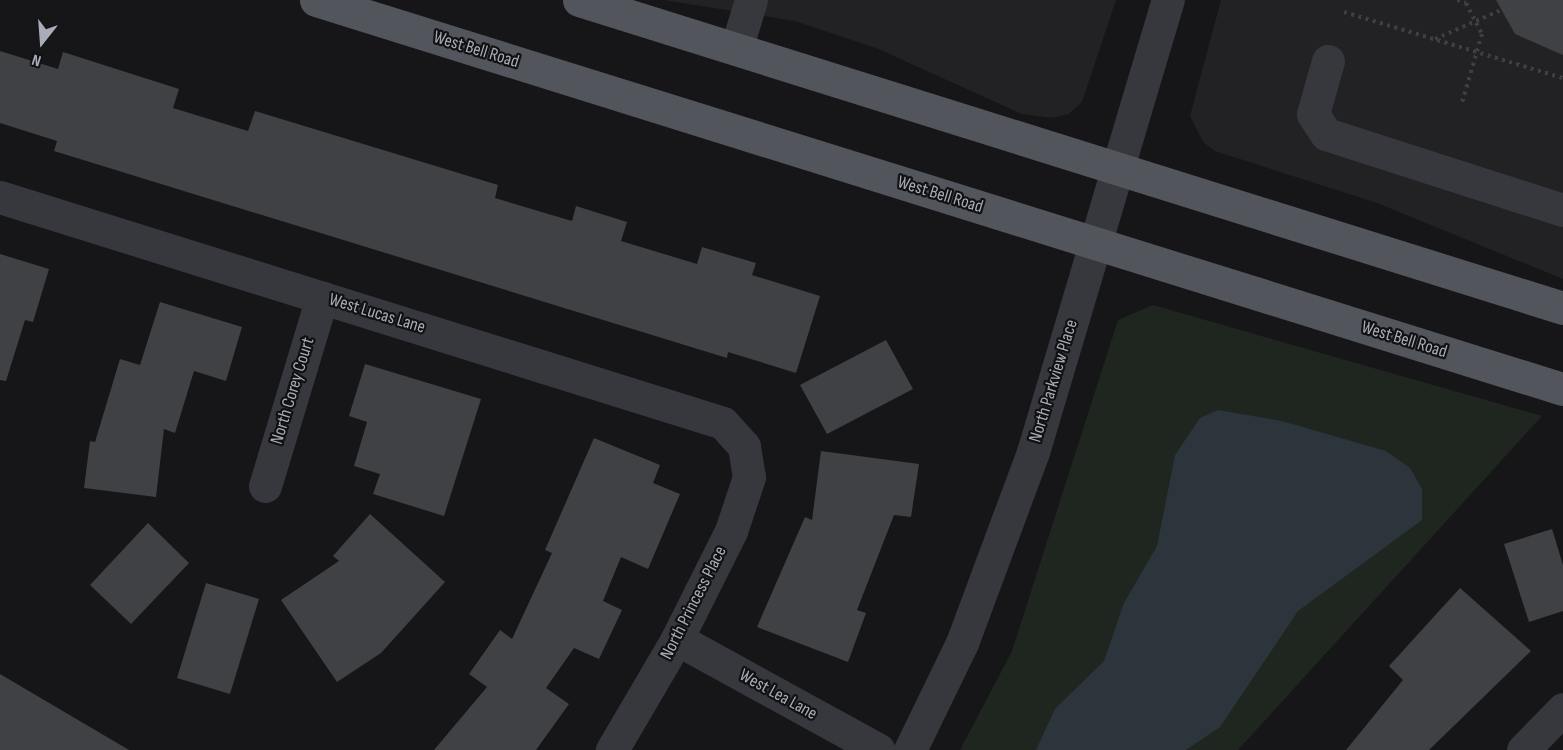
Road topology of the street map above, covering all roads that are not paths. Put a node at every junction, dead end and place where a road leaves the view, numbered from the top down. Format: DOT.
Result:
graph roads {
  1 [pos="316,0"];
  2 [pos="579,0"];
  3 [pos="751,0"];
  4 [pos="1168,0"];
  5 [pos="736,49"];
  6 [pos="1328,61"];
  7 [pos="1119,170"];
  8 [pos="0,197"];
  9 [pos="1563,210"];
  10 [pos="1095,244"];
  11 [pos="322,297"];
  12 [pos="1563,308"];
  13 [pos="1563,389"];
  14 [pos="744,446"];
  15 [pos="265,486"];
  16 [pos="677,639"];
  17 [pos="1563,710"];
  18 [pos="612,750"];
  19 [pos="879,750"];
  20 [pos="910,750"];
  21 [pos="1523,750"];
  1 -- 10 [label="main road, West Bell Road"];
  2 -- 5 [label="main road"];
  3 -- 5 [label="street"];
  4 -- 7 [label="street, North Parkview Place"];
  5 -- 7 [label="main road"];
  6 -- 9 [label="street"];
  7 -- 10 [label="street, North Parkview Place"];
  7 -- 12 [label="main road"];
  8 -- 11 [label="street, West Lucas Lane"];
  10 -- 13 [label="main road, West Bell Road"];
  10 -- 20 [label="street, North Parkview Place"];
  11 -- 14 [label="street, West Lucas Lane"];
  11 -- 15 [label="street, North Corey Court"];
  14 -- 16 [label="street, North Princess Place"];
  16 -- 18 [label="street, North Princess Place"];
  16 -- 19 [label="street, West Lea Lane"];
  17 -- 21 [label="street"];
}
